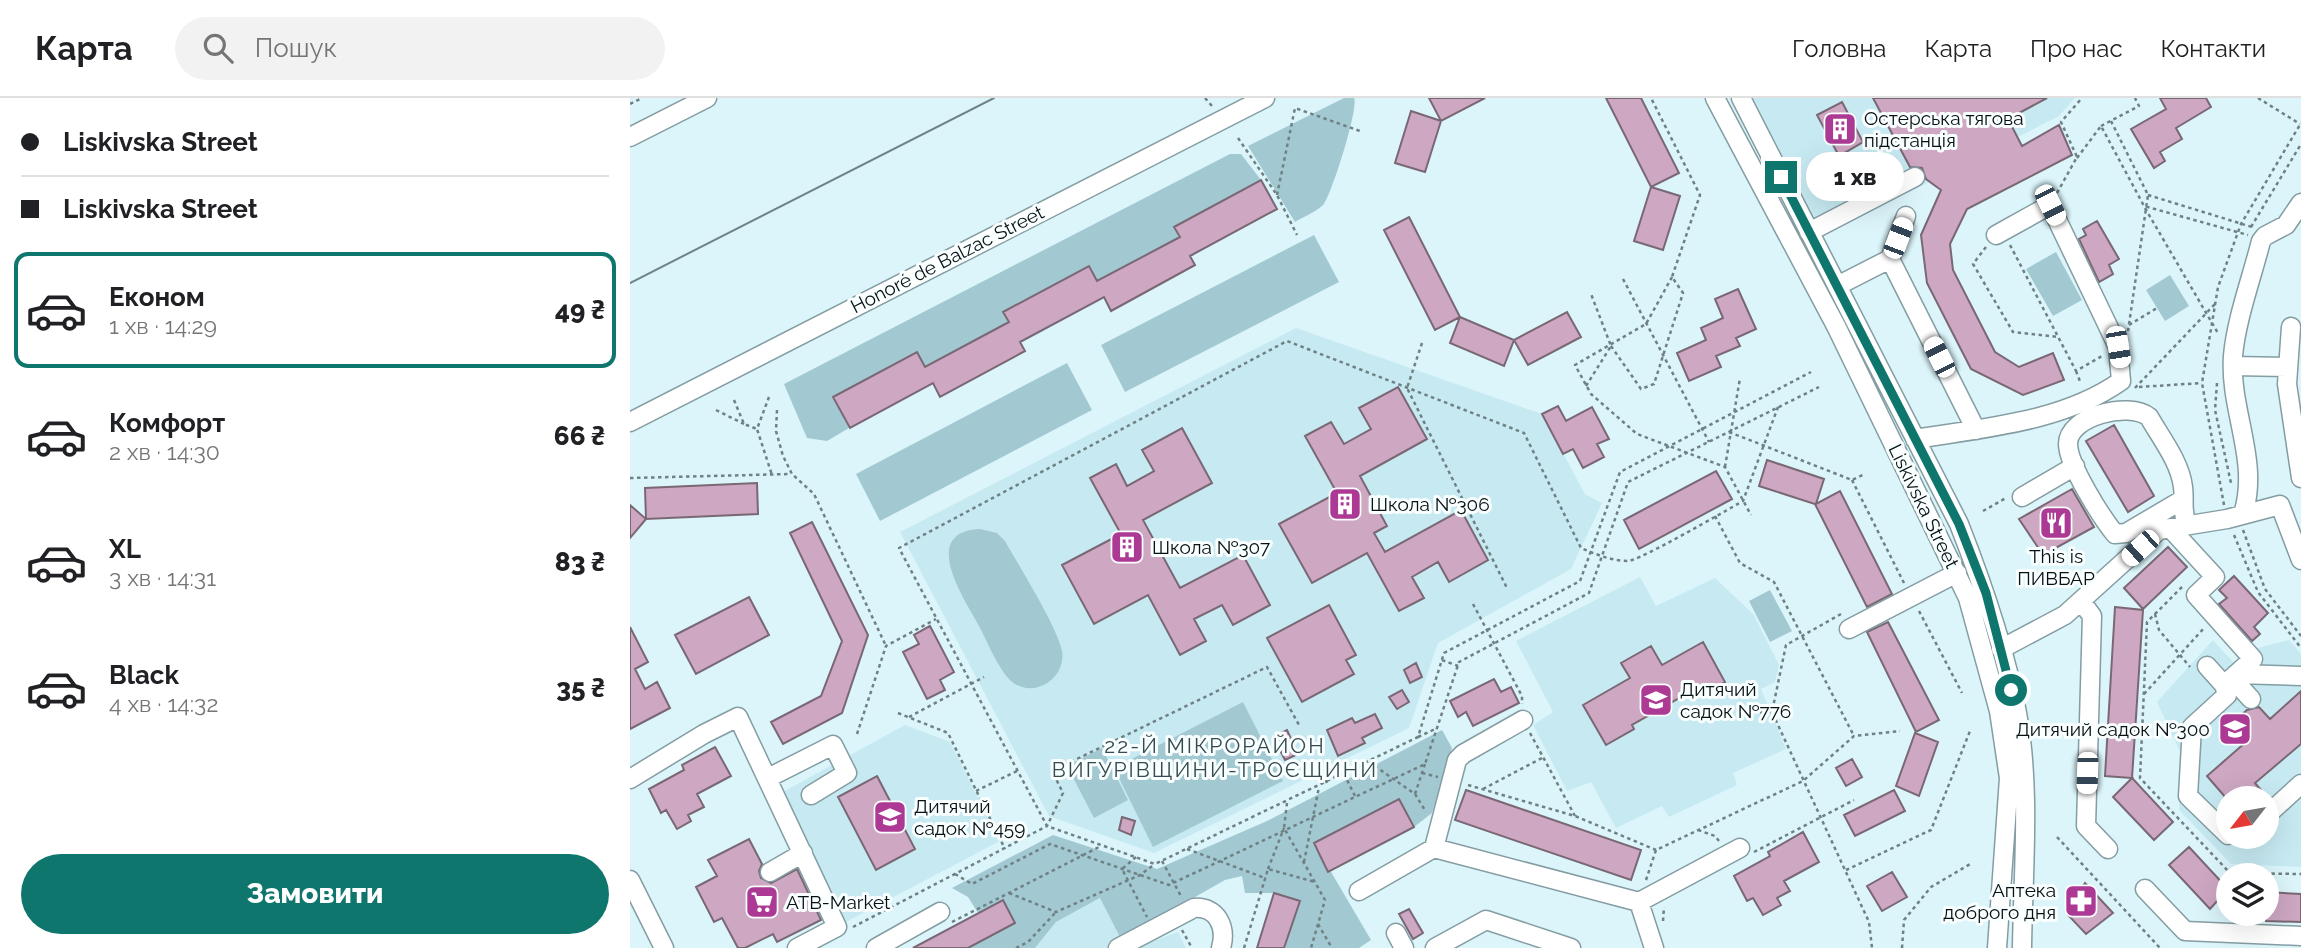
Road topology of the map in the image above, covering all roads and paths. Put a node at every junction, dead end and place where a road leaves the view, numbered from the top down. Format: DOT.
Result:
graph roads {
  1 [pos="642,98"];
  2 [pos="707,98"];
  3 [pos="1205,98"];
  4 [pos="1265,98"];
  5 [pos="1651,98"];
  6 [pos="1715,98"];
  7 [pos="1741,98"];
  8 [pos="2082,98"];
  9 [pos="2135,98"];
  10 [pos="2258,98"];
  11 [pos="630,104"];
  12 [pos="1215,108"];
  13 [pos="2110,121"];
  14 [pos="2301,124"];
  15 [pos="2101,126"];
  16 [pos="1360,131"];
  17 [pos="630,137"];
  18 [pos="1238,138"];
  19 [pos="2077,158"];
  20 [pos="1915,177"];
  21 [pos="1277,195"];
  22 [pos="2148,195"];
  23 [pos="2301,203"];
  24 [pos="2050,205"];
  25 [pos="2144,206"];
  26 [pos="1906,216"];
  27 [pos="2241,224"];
  28 [pos="1809,232"];
  29 [pos="2237,232"];
  30 [pos="2275,232"];
  31 [pos="1999,233"];
  32 [pos="1297,235"];
  33 [pos="2248,235"];
  34 [pos="1890,259"];
  35 [pos="1672,277"];
  36 [pos="1623,279"];
  37 [pos="1837,286"];
  38 [pos="1591,294"];
  39 [pos="2216,303"];
  40 [pos="2157,308"];
  41 [pos="2206,313"];
  42 [pos="1646,324"];
  43 [pos="2212,324"];
  44 [pos="2129,325"];
  45 [pos="2291,327"];
  46 [pos="2219,335"];
  47 [pos="2059,337"];
  48 [pos="1422,343"];
  49 [pos="1611,346"];
  50 [pos="2118,347"];
  51 [pos="1664,354"];
  52 [pos="2234,366"];
  53 [pos="2287,367"];
  54 [pos="1811,372"];
  55 [pos="2133,377"];
  56 [pos="1740,379"];
  57 [pos="2202,383"];
  58 [pos="1586,386"];
  59 [pos="1819,387"];
  60 [pos="2138,387"];
  61 [pos="1408,388"];
  62 [pos="2126,393"];
  63 [pos="769,397"];
  64 [pos="734,400"];
  65 [pos="1778,407"];
  66 [pos="716,410"];
  67 [pos="777,410"];
  68 [pos="1733,413"];
  69 [pos="630,422"];
  70 [pos="744,424"];
  71 [pos="1703,428"];
  72 [pos="757,429"];
  73 [pos="1976,430"];
  74 [pos="1729,432"];
  75 [pos="1915,439"];
  76 [pos="1709,442"];
  77 [pos="1670,446"];
  78 [pos="1766,446"];
  79 [pos="1688,452"];
  80 [pos="1725,467"];
  81 [pos="2075,467"];
  82 [pos="772,474"];
  83 [pos="792,474"];
  84 [pos="1865,474"];
  85 [pos="630,478"];
  86 [pos="2301,478"];
  87 [pos="2022,497"];
  88 [pos="2182,500"];
  89 [pos="1743,501"];
  90 [pos="1983,511"];
  91 [pos="1751,515"];
  92 [pos="1715,516"];
  93 [pos="2235,517"];
  94 [pos="2178,527"];
  95 [pos="1591,552"];
  96 [pos="1602,556"];
  97 [pos="2301,560"];
  98 [pos="1956,573"];
  99 [pos="1507,588"];
  100 [pos="2081,601"];
  101 [pos="2155,614"];
  102 [pos="2215,616"];
  103 [pos="936,619"];
  104 [pos="1845,621"];
  105 [pos="1801,636"];
  106 [pos="886,646"];
  107 [pos="2301,648"];
  108 [pos="2001,649"];
  109 [pos="2180,655"];
  110 [pos="1442,660"];
  111 [pos="1458,666"];
  112 [pos="2201,670"];
  113 [pos="2301,676"];
  114 [pos="984,677"];
  115 [pos="2231,679"];
  116 [pos="970,684"];
  117 [pos="2144,694"];
  118 [pos="2250,699"];
  119 [pos="1772,712"];
  120 [pos="898,713"];
  121 [pos="1739,713"];
  122 [pos="909,717"];
  123 [pos="1523,720"];
  124 [pos="1299,725"];
  125 [pos="1437,728"];
  126 [pos="1900,731"];
  127 [pos="1970,731"];
  128 [pos="857,734"];
  129 [pos="1854,736"];
  130 [pos="1418,737"];
  131 [pos="1543,757"];
  132 [pos="1317,761"];
  133 [pos="1369,762"];
  134 [pos="1425,764"];
  135 [pos="1017,771"];
  136 [pos="1344,774"];
  137 [pos="1422,774"];
  138 [pos="768,778"];
  139 [pos="1394,778"];
  140 [pos="630,779"];
  141 [pos="1452,780"];
  142 [pos="1803,781"];
  143 [pos="1327,783"];
  144 [pos="2301,784"];
  145 [pos="1319,787"];
  146 [pos="1483,789"];
  147 [pos="976,791"];
  148 [pos="1415,794"];
  149 [pos="811,795"];
  150 [pos="1354,796"];
  151 [pos="2279,799"];
  152 [pos="1287,803"];
  153 [pos="1313,815"];
  154 [pos="2216,823"];
  155 [pos="1047,826"];
  156 [pos="1284,828"];
  157 [pos="1698,830"];
  158 [pos="2057,837"];
  159 [pos="1436,841"];
  160 [pos="1102,845"];
  161 [pos="1005,849"];
  162 [pos="1187,849"];
  163 [pos="2108,849"];
  164 [pos="1657,850"];
  165 [pos="1735,851"];
  166 [pos="803,853"];
  167 [pos="1083,855"];
  168 [pos="1136,857"];
  169 [pos="1162,860"];
  170 [pos="1220,860"];
  171 [pos="1304,862"];
  172 [pos="1972,863"];
  173 [pos="1156,864"];
  174 [pos="1122,869"];
  175 [pos="1268,869"];
  176 [pos="1844,870"];
  177 [pos="770,872"];
  178 [pos="955,874"];
  179 [pos="1140,875"];
  180 [pos="1265,878"];
  181 [pos="630,880"];
  182 [pos="1128,881"];
  183 [pos="1315,882"];
  184 [pos="1174,883"];
  185 [pos="2145,889"];
  186 [pos="1359,891"];
  187 [pos="1009,893"];
  188 [pos="1639,902"];
  189 [pos="1189,911"];
  190 [pos="1056,912"];
  191 [pos="945,918"];
  192 [pos="1318,924"];
  193 [pos="849,928"];
  194 [pos="1153,929"];
  195 [pos="2301,936"];
  196 [pos="1137,944"];
  197 [pos="664,948"];
  198 [pos="797,948"];
  199 [pos="876,948"];
  200 [pos="1016,948"];
  201 [pos="1118,948"];
  202 [pos="1222,948"];
  203 [pos="1244,948"];
  204 [pos="1311,948"];
  205 [pos="1332,948"];
  206 [pos="1435,948"];
  207 [pos="1571,948"];
  208 [pos="1654,948"];
  209 [pos="1872,948"];
  210 [pos="1902,948"];
  211 [pos="1997,948"];
  212 [pos="2022,948"];
  213 [pos="2160,948"];
  1 -- 11 [label="path"];
  2 -- 17 [label="street"];
  3 -- 12 [label="path"];
  4 -- 69 [label="street, Honoré de Balzac Street"];
  5 -- 35 [label="path"];
  6 -- 98 [label="street, Liskivska Street"];
  7 -- 28 [label="street, Liskivska Street"];
  8 -- 19 [label="path"];
  9 -- 13 [label="path"];
  10 -- 14 [label="path"];
  13 -- 15 [label="path"];
  13 -- 22 [label="path"];
  14 -- 27 [label="path"];
  15 -- 19 [label="path"];
  15 -- 25 [label="path"];
  16 -- 21 [label="path"];
  18 -- 21 [label="path"];
  19 -- 24 [label="path"];
  20 -- 28 [label="street"];
  21 -- 32 [label="path"];
  22 -- 25 [label="path"];
  22 -- 27 [label="path"];
  23 -- 30 [label="street"];
  24 -- 31 [label="street"];
  24 -- 50 [label="street"];
  25 -- 29 [label="path"];
  25 -- 41 [label="path"];
  25 -- 44 [label="path"];
  26 -- 34 [label="street"];
  27 -- 29 [label="path"];
  27 -- 30 [label="path"];
  28 -- 37 [label="street, Liskivska Street"];
  29 -- 33 [label="path"];
  29 -- 39 [label="path"];
  30 -- 52 [label="street"];
  31 -- 47 [label="path"];
  31 -- 47 [label="path"];
  34 -- 37 [label="street"];
  34 -- 73 [label="street"];
  35 -- 42 [label="path"];
  35 -- 51 [label="path"];
  36 -- 42 [label="path"];
  37 -- 75 [label="street, Liskivska Street"];
  38 -- 49 [label="path"];
  39 -- 41 [label="path"];
  39 -- 43 [label="path"];
  40 -- 44 [label="path"];
  41 -- 43 [label="path"];
  41 -- 60 [label="path"];
  42 -- 49 [label="path"];
  42 -- 51 [label="path"];
  43 -- 46 [label="path"];
  43 -- 57 [label="path"];
  44 -- 50 [label="path"];
  45 -- 53 [label="street"];
  47 -- 50 [label="path"];
  48 -- 61 [label="path"];
  49 -- 51 [label="path"];
  49 -- 58 [label="path"];
  49 -- 58 [label="path"];
  50 -- 73 [label="street"];
  51 -- 71 [label="path"];
  52 -- 53 [label="street"];
  52 -- 93 [label="street"];
  53 -- 86 [label="street"];
  54 -- 68 [label="path"];
  55 -- 60 [label="path"];
  56 -- 68 [label="path"];
  57 -- 60 [label="path"];
  57 -- 93 [label="path"];
  58 -- 77 [label="path"];
  59 -- 65 [label="path"];
  60 -- 62 [label="path"];
  61 -- 95 [label="path"];
  61 -- 99 [label="path"];
  61 -- 103 [label="path"];
  63 -- 72 [label="path"];
  64 -- 70 [label="path"];
  65 -- 74 [label="path"];
  65 -- 78 [label="path"];
  66 -- 70 [label="path"];
  67 -- 83 [label="path"];
  68 -- 71 [label="path"];
  68 -- 74 [label="path"];
  70 -- 72 [label="path"];
  71 -- 76 [label="path"];
  71 -- 77 [label="path"];
  72 -- 82 [label="path"];
  73 -- 75 [label="street"];
  74 -- 76 [label="path"];
  74 -- 78 [label="path"];
  74 -- 80 [label="path"];
  75 -- 108 [label="street, Liskivska Street"];
  76 -- 79 [label="path"];
  77 -- 79 [label="path"];
  77 -- 95 [label="path"];
  78 -- 84 [label="path"];
  78 -- 89 [label="path"];
  79 -- 80 [label="path"];
  79 -- 96 [label="path"];
  80 -- 89 [label="path"];
  81 -- 87 [label="street"];
  81 -- 88 [label="street"];
  81 -- 88 [label="street"];
  82 -- 83 [label="path"];
  82 -- 85 [label="path"];
  83 -- 106 [label="path"];
  87 -- 90 [label="path"];
  88 -- 94 [label="street"];
  89 -- 91 [label="path"];
  89 -- 92 [label="path"];
  92 -- 96 [label="path"];
  92 -- 105 [label="path"];
  93 -- 94 [label="street"];
  93 -- 97 [label="street"];
  93 -- 107 [label="path"];
  94 -- 100 [label="street"];
  94 -- 102 [label="street"];
  95 -- 96 [label="path"];
  95 -- 110 [label="path"];
  96 -- 111 [label="path"];
  98 -- 104 [label="street"];
  98 -- 211 [label="street, Liskivska Street"];
  100 -- 108 [label="street"];
  100 -- 163 [label="street"];
  101 -- 109 [label="path"];
  102 -- 109 [label="path"];
  102 -- 115 [label="street"];
  103 -- 106 [label="path"];
  103 -- 116 [label="path"];
  104 -- 105 [label="path"];
  105 -- 119 [label="path"];
  105 -- 129 [label="path"];
  106 -- 128 [label="path"];
  108 -- 212 [label="street, Liskivska Street"];
  109 -- 112 [label="path"];
  109 -- 117 [label="path"];
  110 -- 111 [label="path"];
  110 -- 130 [label="path"];
  111 -- 125 [label="path"];
  112 -- 115 [label="street"];
  113 -- 115 [label="street"];
  114 -- 116 [label="path"];
  115 -- 118 [label="street"];
  115 -- 154 [label="street"];
  116 -- 122 [label="path"];
  116 -- 135 [label="path"];
  119 -- 121 [label="path"];
  119 -- 142 [label="path"];
  120 -- 122 [label="path"];
  122 -- 147 [label="path"];
  123 -- 141 [label="street"];
  124 -- 155 [label="path"];
  125 -- 130 [label="path"];
  125 -- 134 [label="path"];
  126 -- 129 [label="path"];
  127 -- 176 [label="path"];
  129 -- 142 [label="path"];
  130 -- 133 [label="path"];
  131 -- 146 [label="path"];
  132 -- 143 [label="path"];
  133 -- 136 [label="path"];
  133 -- 139 [label="path"];
  134 -- 137 [label="path"];
  134 -- 139 [label="path"];
  135 -- 147 [label="path"];
  135 -- 155 [label="path"];
  136 -- 143 [label="path"];
  136 -- 150 [label="path"];
  137 -- 141 [label="path"];
  137 -- 148 [label="path"];
  138 -- 140 [label="street"];
  138 -- 149 [label="street"];
  138 -- 166 [label="street"];
  139 -- 148 [label="path"];
  139 -- 150 [label="path"];
  141 -- 146 [label="path"];
  141 -- 159 [label="street"];
  142 -- 157 [label="path"];
  142 -- 176 [label="path"];
  143 -- 145 [label="path"];
  144 -- 151 [label="street"];
  145 -- 152 [label="path"];
  145 -- 153 [label="path"];
  146 -- 164 [label="path"];
  147 -- 161 [label="path"];
  148 -- 159 [label="path"];
  150 -- 153 [label="path"];
  152 -- 156 [label="path"];
  152 -- 162 [label="path"];
  153 -- 156 [label="path"];
  153 -- 171 [label="path"];
  155 -- 160 [label="path"];
  155 -- 161 [label="path"];
  156 -- 170 [label="path"];
  156 -- 171 [label="path"];
  156 -- 175 [label="path"];
  157 -- 164 [label="path"];
  157 -- 165 [label="path"];
  158 -- 213 [label="path"];
  159 -- 186 [label="street"];
  159 -- 188 [label="street"];
  160 -- 167 [label="path"];
  160 -- 168 [label="path"];
  161 -- 178 [label="path"];
  162 -- 169 [label="path"];
  162 -- 170 [label="path"];
  164 -- 188 [label="path"];
  165 -- 188 [label="street"];
  166 -- 177 [label="street"];
  166 -- 198 [label="street"];
  167 -- 174 [label="path"];
  167 -- 178 [label="path"];
  167 -- 187 [label="path"];
  168 -- 173 [label="path"];
  168 -- 174 [label="path"];
  169 -- 173 [label="path"];
  169 -- 184 [label="path"];
  170 -- 180 [label="path"];
  170 -- 184 [label="path"];
  171 -- 183 [label="path"];
  172 -- 210 [label="path"];
  173 -- 179 [label="path"];
  174 -- 179 [label="path"];
  174 -- 182 [label="path"];
  175 -- 180 [label="path"];
  175 -- 183 [label="path"];
  176 -- 209 [label="path"];
  178 -- 193 [label="path"];
  179 -- 182 [label="path"];
  179 -- 184 [label="path"];
  180 -- 203 [label="path"];
  181 -- 197 [label="street"];
  182 -- 190 [label="path"];
  182 -- 194 [label="path"];
  183 -- 192 [label="path"];
  184 -- 189 [label="path"];
  185 -- 195 [label="street"];
  187 -- 190 [label="path"];
  187 -- 191 [label="path"];
  188 -- 208 [label="street"];
  189 -- 194 [label="street"];
  189 -- 202 [label="street"];
  190 -- 200 [label="path"];
  191 -- 199 [label="street"];
  192 -- 204 [label="path"];
  192 -- 205 [label="path"];
  194 -- 196 [label="street"];
  196 -- 201 [label="street"];
  206 -- 207 [label="street"];
}
